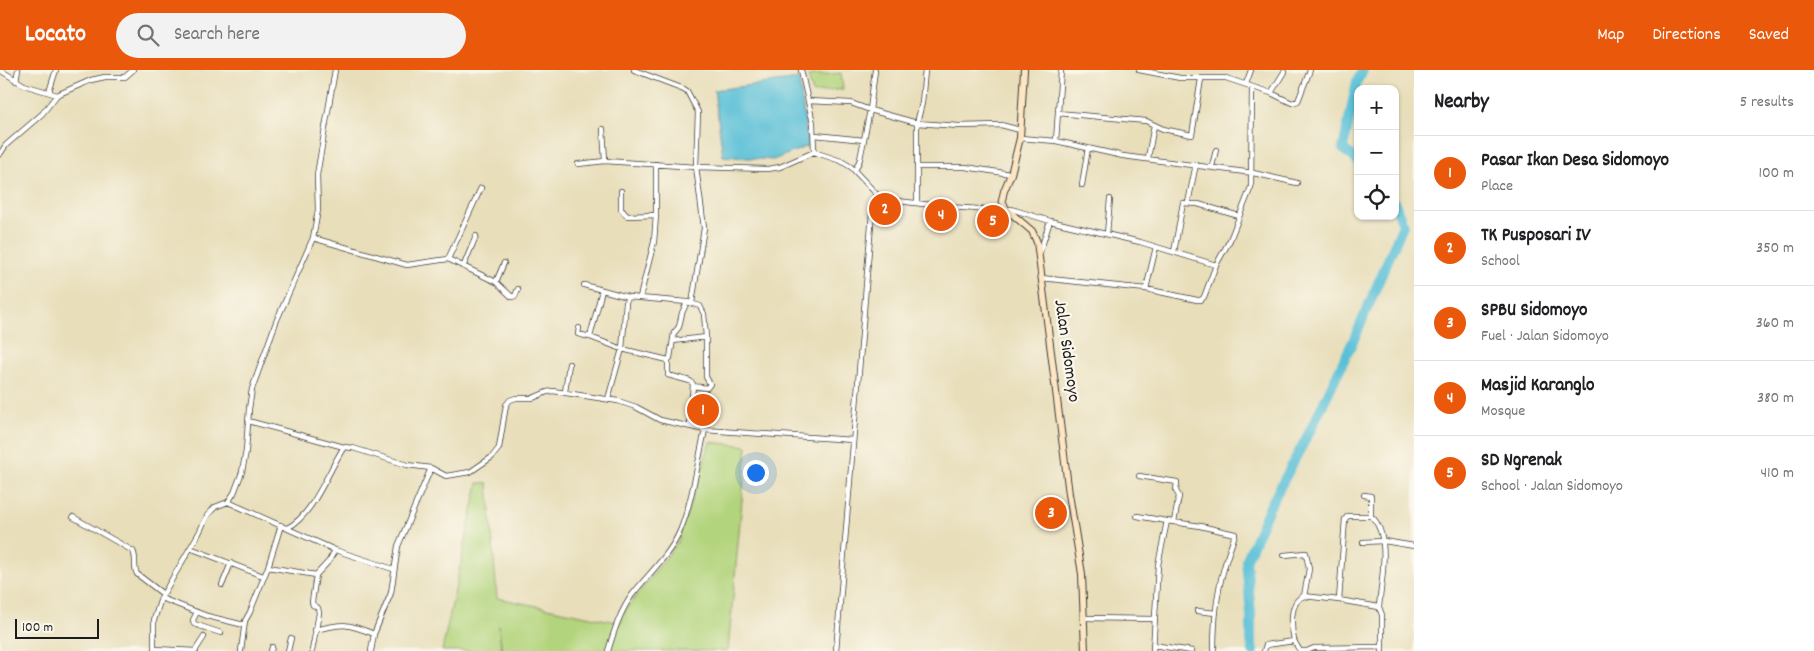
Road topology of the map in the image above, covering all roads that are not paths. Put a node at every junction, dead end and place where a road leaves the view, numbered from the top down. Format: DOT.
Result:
graph roads {
  1 [pos="0,70"];
  2 [pos="18,70"];
  3 [pos="56,70"];
  4 [pos="133,70"];
  5 [pos="335,70"];
  6 [pos="634,70"];
  7 [pos="801,70"];
  8 [pos="874,70"];
  9 [pos="925,70"];
  10 [pos="1024,70"];
  11 [pos="1061,70"];
  12 [pos="1139,70"];
  13 [pos="1251,70"];
  14 [pos="1310,70"];
  15 [pos="1284,72"];
  16 [pos="1201,79"];
  17 [pos="16,80"];
  18 [pos="1246,84"];
  19 [pos="1252,87"];
  20 [pos="49,92"];
  21 [pos="1272,93"];
  22 [pos="57,95"];
  23 [pos="809,102"];
  24 [pos="870,110"];
  25 [pos="1058,113"];
  26 [pos="917,123"];
  27 [pos="1154,125"];
  28 [pos="604,129"];
  29 [pos="1020,134"];
  30 [pos="815,135"];
  31 [pos="864,140"];
  32 [pos="1056,141"];
  33 [pos="0,142"];
  34 [pos="6,144"];
  35 [pos="1088,148"];
  36 [pos="1216,150"];
  37 [pos="814,152"];
  38 [pos="0,154"];
  39 [pos="1148,158"];
  40 [pos="605,161"];
  41 [pos="578,164"];
  42 [pos="656,164"];
  43 [pos="1196,164"];
  44 [pos="917,166"];
  45 [pos="1212,166"];
  46 [pos="696,167"];
  47 [pos="855,171"];
  48 [pos="1253,173"];
  49 [pos="1011,174"];
  50 [pos="1297,183"];
  51 [pos="1082,185"];
  52 [pos="481,188"];
  53 [pos="620,190"];
  54 [pos="1110,199"];
  55 [pos="884,202"];
  56 [pos="916,202"];
  57 [pos="1188,203"];
  58 [pos="1006,209"];
  59 [pos="656,215"];
  60 [pos="1240,216"];
  61 [pos="1050,221"];
  62 [pos="1107,234"];
  63 [pos="476,236"];
  64 [pos="313,238"];
  65 [pos="1156,247"];
  66 [pos="1174,252"];
  67 [pos="1039,254"];
  68 [pos="448,259"];
  69 [pos="504,263"];
  70 [pos="464,265"];
  71 [pos="1216,265"];
  72 [pos="1041,278"];
  73 [pos="496,282"];
  74 [pos="584,285"];
  75 [pos="518,289"];
  76 [pos="1146,289"];
  77 [pos="602,290"];
  78 [pos="628,297"];
  79 [pos="640,297"];
  80 [pos="689,303"];
  81 [pos="578,328"];
  82 [pos="590,337"];
  83 [pos="706,337"];
  84 [pos="673,341"];
  85 [pos="622,349"];
  86 [pos="668,360"];
  87 [pos="569,364"];
  88 [pos="693,386"];
  89 [pos="564,392"];
  90 [pos="608,399"];
  91 [pos="248,421"];
  92 [pos="690,427"];
  93 [pos="705,430"];
  94 [pos="853,440"];
  95 [pos="344,447"];
  96 [pos="432,468"];
  97 [pos="1139,476"];
  98 [pos="1364,495"];
  99 [pos="228,502"];
  100 [pos="1137,516"];
  101 [pos="1371,516"];
  102 [pos="73,517"];
  103 [pos="1167,521"];
  104 [pos="1174,522"];
  105 [pos="281,525"];
  106 [pos="286,528"];
  107 [pos="1384,541"];
  108 [pos="1363,542"];
  109 [pos="1414,546"];
  110 [pos="190,548"];
  111 [pos="335,550"];
  112 [pos="1284,555"];
  113 [pos="231,563"];
  114 [pos="268,567"];
  115 [pos="393,570"];
  116 [pos="316,575"];
  117 [pos="264,576"];
  118 [pos="222,584"];
  119 [pos="162,596"];
  120 [pos="1304,596"];
  121 [pos="1339,600"];
  122 [pos="1379,607"];
  123 [pos="1197,611"];
  124 [pos="197,612"];
  125 [pos="1216,613"];
  126 [pos="1085,618"];
  127 [pos="1155,620"];
  128 [pos="244,625"];
  129 [pos="315,630"];
  130 [pos="221,633"];
  131 [pos="374,634"];
  132 [pos="204,637"];
  133 [pos="291,638"];
  134 [pos="1294,642"];
  135 [pos="1153,645"];
  136 [pos="1382,649"];
  137 [pos="154,650"];
  138 [pos="196,651"];
  139 [pos="241,651"];
  140 [pos="288,651"];
  141 [pos="312,651"];
  142 [pos="371,651"];
  143 [pos="608,651"];
  144 [pos="836,651"];
  145 [pos="1086,651"];
  146 [pos="1153,651"];
  147 [pos="1192,651"];
  148 [pos="1214,651"];
  149 [pos="1264,651"];
  1 -- 17 [label="street"];
  2 -- 17 [label="street"];
  3 -- 20 [label="street"];
  4 -- 22 [label="street"];
  5 -- 64 [label="street"];
  6 -- 46 [label="street"];
  7 -- 23 [label="street"];
  8 -- 24 [label="street"];
  9 -- 26 [label="street"];
  10 -- 29 [label="main road"];
  11 -- 25 [label="street"];
  12 -- 16 [label="street"];
  13 -- 18 [label="street"];
  14 -- 21 [label="street"];
  15 -- 21 [label="street"];
  16 -- 18 [label="street"];
  16 -- 27 [label="street"];
  17 -- 20 [label="street"];
  18 -- 19 [label="street"];
  19 -- 21 [label="street"];
  19 -- 48 [label="street"];
  20 -- 22 [label="street"];
  22 -- 34 [label="street"];
  23 -- 24 [label="street"];
  23 -- 30 [label="street"];
  24 -- 26 [label="street"];
  24 -- 31 [label="street"];
  25 -- 27 [label="street"];
  25 -- 32 [label="street"];
  26 -- 29 [label="street"];
  26 -- 44 [label="street"];
  27 -- 39 [label="street"];
  28 -- 40 [label="street"];
  29 -- 32 [label="street"];
  29 -- 49 [label="main road"];
  30 -- 31 [label="street"];
  30 -- 37 [label="street"];
  31 -- 47 [label="street"];
  32 -- 35 [label="street"];
  33 -- 34 [label="street"];
  34 -- 38 [label="street"];
  35 -- 39 [label="street"];
  35 -- 51 [label="street"];
  36 -- 45 [label="street"];
  37 -- 46 [label="street"];
  37 -- 47 [label="street"];
  39 -- 43 [label="street"];
  40 -- 41 [label="street"];
  40 -- 42 [label="street"];
  42 -- 46 [label="street"];
  42 -- 59 [label="street"];
  43 -- 45 [label="street"];
  43 -- 57 [label="street"];
  44 -- 49 [label="street"];
  44 -- 56 [label="street"];
  45 -- 48 [label="street"];
  46 -- 80 [label="street"];
  47 -- 55 [label="street"];
  48 -- 50 [label="street"];
  48 -- 60 [label="street"];
  49 -- 58 [label="main road"];
  52 -- 68 [label="street"];
  53 -- 59 [label="street"];
  54 -- 62 [label="street"];
  55 -- 56 [label="street"];
  55 -- 94 [label="street"];
  56 -- 58 [label="street"];
  57 -- 60 [label="street"];
  57 -- 66 [label="street"];
  58 -- 61 [label="street"];
  58 -- 67 [label="main road, Jalan Sidomoyo"];
  59 -- 79 [label="street"];
  60 -- 71 [label="street"];
  61 -- 62 [label="street"];
  61 -- 67 [label="street"];
  62 -- 65 [label="street"];
  63 -- 70 [label="street"];
  64 -- 68 [label="street"];
  64 -- 91 [label="street"];
  65 -- 66 [label="street"];
  65 -- 76 [label="street"];
  66 -- 71 [label="street"];
  67 -- 72 [label="main road, Jalan Sidomoyo"];
  68 -- 70 [label="street"];
  69 -- 73 [label="street"];
  70 -- 73 [label="street"];
  71 -- 76 [label="street"];
  72 -- 76 [label="street"];
  72 -- 126 [label="main road, Jalan Sidomoyo"];
  73 -- 75 [label="street"];
  74 -- 77 [label="street"];
  77 -- 78 [label="street"];
  77 -- 82 [label="street"];
  78 -- 79 [label="street"];
  78 -- 85 [label="street"];
  79 -- 80 [label="street"];
  80 -- 83 [label="street"];
  80 -- 84 [label="street"];
  81 -- 82 [label="street"];
  82 -- 85 [label="street"];
  83 -- 84 [label="street"];
  83 -- 88 [label="street"];
  84 -- 86 [label="street"];
  85 -- 86 [label="street"];
  85 -- 90 [label="street"];
  86 -- 88 [label="street"];
  87 -- 89 [label="street"];
  88 -- 92 [label="street"];
  89 -- 90 [label="street"];
  89 -- 96 [label="street"];
  90 -- 92 [label="street"];
  91 -- 95 [label="street"];
  91 -- 99 [label="street"];
  92 -- 93 [label="street"];
  93 -- 94 [label="street"];
  93 -- 143 [label="street"];
  94 -- 144 [label="street"];
  95 -- 96 [label="street"];
  95 -- 106 [label="street"];
  96 -- 115 [label="street"];
  97 -- 104 [label="street"];
  98 -- 101 [label="street"];
  99 -- 105 [label="street"];
  99 -- 110 [label="street"];
  100 -- 103 [label="street"];
  101 -- 107 [label="street"];
  101 -- 121 [label="street"];
  102 -- 119 [label="street"];
  103 -- 104 [label="street"];
  103 -- 127 [label="street"];
  104 -- 125 [label="street"];
  105 -- 106 [label="street"];
  105 -- 114 [label="street"];
  106 -- 111 [label="street"];
  107 -- 108 [label="street"];
  107 -- 109 [label="street"];
  107 -- 122 [label="street"];
  110 -- 113 [label="street"];
  110 -- 119 [label="street"];
  111 -- 115 [label="street"];
  111 -- 116 [label="street"];
  112 -- 120 [label="street"];
  113 -- 117 [label="street"];
  113 -- 118 [label="street"];
  114 -- 116 [label="street"];
  114 -- 117 [label="street"];
  115 -- 131 [label="street"];
  116 -- 129 [label="street"];
  117 -- 128 [label="street"];
  119 -- 124 [label="street"];
  119 -- 137 [label="street"];
  120 -- 121 [label="street"];
  120 -- 134 [label="street"];
  121 -- 122 [label="street"];
  122 -- 136 [label="street"];
  123 -- 125 [label="street"];
  124 -- 128 [label="street"];
  124 -- 130 [label="street"];
  125 -- 148 [label="street"];
  126 -- 127 [label="street"];
  126 -- 145 [label="main road, Jalan Sidomoyo"];
  127 -- 135 [label="street"];
  128 -- 139 [label="street"];
  129 -- 131 [label="street"];
  129 -- 141 [label="street"];
  131 -- 142 [label="street"];
  132 -- 138 [label="street"];
  133 -- 140 [label="street"];
  134 -- 136 [label="street"];
  134 -- 149 [label="street"];
  135 -- 146 [label="street"];
  135 -- 147 [label="street"];
  137 -- 138 [label="street"];
}
